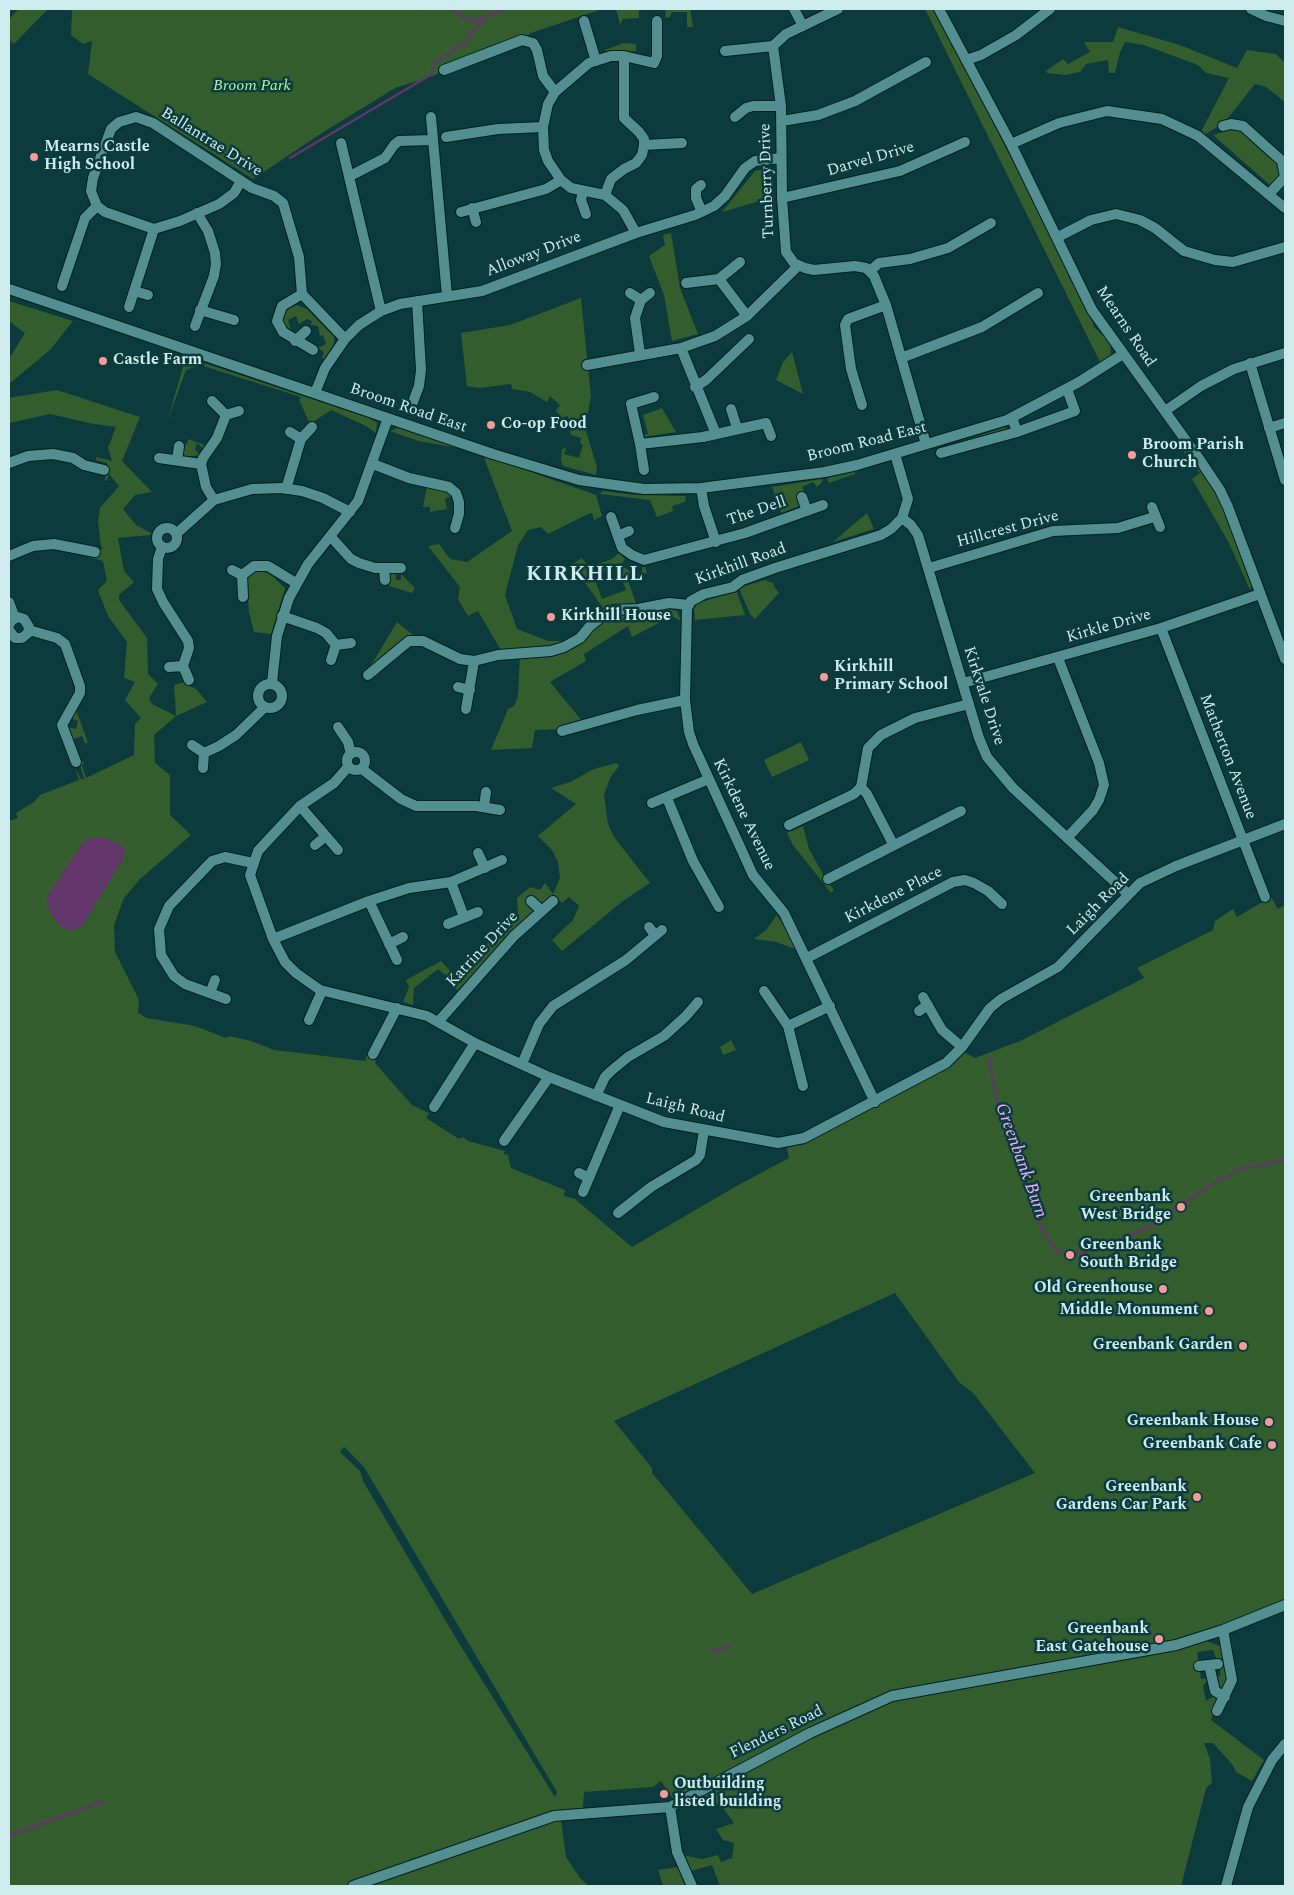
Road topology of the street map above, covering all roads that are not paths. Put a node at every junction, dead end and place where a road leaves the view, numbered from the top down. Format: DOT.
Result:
graph roads {
  1 [pos="794,9"];
  2 [pos="838,9"];
  3 [pos="939,9"];
  4 [pos="1050,9"];
  5 [pos="1251,9"];
  6 [pos="584,21"];
  7 [pos="657,21"];
  8 [pos="1285,21"];
  9 [pos="803,26"];
  10 [pos="773,46"];
  11 [pos="725,51"];
  12 [pos="624,56"];
  13 [pos="596,60"];
  14 [pos="966,60"];
  15 [pos="926,62"];
  16 [pos="444,70"];
  17 [pos="555,92"];
  18 [pos="781,106"];
  19 [pos="431,117"];
  20 [pos="735,117"];
  21 [pos="782,121"];
  22 [pos="1223,126"];
  23 [pos="543,127"];
  24 [pos="446,136"];
  25 [pos="432,140"];
  26 [pos="965,142"];
  27 [pos="341,143"];
  28 [pos="682,143"];
  29 [pos="1011,144"];
  30 [pos="644,145"];
  31 [pos="781,158"];
  32 [pos="350,176"];
  33 [pos="1285,177"];
  34 [pos="241,180"];
  35 [pos="561,180"];
  36 [pos="701,186"];
  37 [pos="583,191"];
  38 [pos="1268,194"];
  39 [pos="605,195"];
  40 [pos="782,198"];
  41 [pos="96,206"];
  42 [pos="472,208"];
  43 [pos="1285,208"];
  44 [pos="460,212"];
  45 [pos="702,212"];
  46 [pos="198,213"];
  47 [pos="586,214"];
  48 [pos="476,222"];
  49 [pos="990,224"];
  50 [pos="154,229"];
  51 [pos="636,233"];
  52 [pos="1058,237"];
  53 [pos="1285,247"];
  54 [pos="740,262"];
  55 [pos="798,266"];
  56 [pos="870,271"];
  57 [pos="719,279"];
  58 [pos="686,283"];
  59 [pos="62,286"];
  60 [pos="9,289"];
  61 [pos="134,290"];
  62 [pos="630,293"];
  63 [pos="650,293"];
  64 [pos="1038,293"];
  65 [pos="302,294"];
  66 [pos="148,295"];
  67 [pos="447,296"];
  68 [pos="641,300"];
  69 [pos="417,301"];
  70 [pos="886,305"];
  71 [pos="129,306"];
  72 [pos="200,310"];
  73 [pos="381,311"];
  74 [pos="747,316"];
  75 [pos="234,320"];
  76 [pos="195,326"];
  77 [pos="306,330"];
  78 [pos="345,339"];
  79 [pos="750,339"];
  80 [pos="295,341"];
  81 [pos="680,348"];
  82 [pos="313,350"];
  83 [pos="1285,353"];
  84 [pos="640,354"];
  85 [pos="1123,354"];
  86 [pos="901,358"];
  87 [pos="1250,363"];
  88 [pos="587,365"];
  89 [pos="695,387"];
  90 [pos="1067,389"];
  91 [pos="315,393"];
  92 [pos="654,397"];
  93 [pos="212,401"];
  94 [pos="862,405"];
  95 [pos="730,409"];
  96 [pos="410,410"];
  97 [pos="239,411"];
  98 [pos="1165,411"];
  99 [pos="226,415"];
  100 [pos="1012,417"];
  101 [pos="388,418"];
  102 [pos="1285,423"];
  103 [pos="312,427"];
  104 [pos="737,428"];
  105 [pos="1269,428"];
  106 [pos="290,432"];
  107 [pos="1017,432"];
  108 [pos="716,434"];
  109 [pos="771,436"];
  110 [pos="300,439"];
  111 [pos="640,444"];
  112 [pos="926,444"];
  113 [pos="179,446"];
  114 [pos="941,453"];
  115 [pos="895,454"];
  116 [pos="159,458"];
  117 [pos="177,460"];
  118 [pos="9,464"];
  119 [pos="201,464"];
  120 [pos="373,464"];
  121 [pos="104,470"];
  122 [pos="644,470"];
  123 [pos="1285,480"];
  124 [pos="701,488"];
  125 [pos="286,489"];
  126 [pos="802,497"];
  127 [pos="214,500"];
  128 [pos="823,505"];
  129 [pos="807,511"];
  130 [pos="350,512"];
  131 [pos="459,514"];
  132 [pos="470,515"];
  133 [pos="611,517"];
  134 [pos="902,518"];
  135 [pos="1160,527"];
  136 [pos="455,528"];
  137 [pos="629,531"];
  138 [pos="176,534"];
  139 [pos="618,536"];
  140 [pos="331,537"];
  141 [pos="716,542"];
  142 [pos="162,546"];
  143 [pos="95,552"];
  144 [pos="9,556"];
  145 [pos="384,568"];
  146 [pos="401,568"];
  147 [pos="928,568"];
  148 [pos="232,570"];
  149 [pos="242,575"];
  150 [pos="385,580"];
  151 [pos="296,583"];
  152 [pos="1260,594"];
  153 [pos="243,597"];
  154 [pos="9,602"];
  155 [pos="689,605"];
  156 [pos="282,616"];
  157 [pos="12,622"];
  158 [pos="1161,628"];
  159 [pos="29,630"];
  160 [pos="10,637"];
  161 [pos="351,643"];
  162 [pos="336,645"];
  163 [pos="1058,658"];
  164 [pos="1285,659"];
  165 [pos="332,660"];
  166 [pos="474,661"];
  167 [pos="183,666"];
  168 [pos="169,667"];
  169 [pos="368,675"];
  170 [pos="190,680"];
  171 [pos="963,682"];
  172 [pos="272,683"];
  173 [pos="458,687"];
  174 [pos="470,690"];
  175 [pos="686,700"];
  176 [pos="969,704"];
  177 [pos="265,707"];
  178 [pos="466,709"];
  179 [pos="338,727"];
  180 [pos="569,733"];
  181 [pos="192,745"];
  182 [pos="204,753"];
  183 [pos="351,754"];
  184 [pos="76,762"];
  185 [pos="348,767"];
  186 [pos="203,768"];
  187 [pos="362,769"];
  188 [pos="709,779"];
  189 [pos="861,787"];
  190 [pos="486,792"];
  191 [pos="668,798"];
  192 [pos="652,803"];
  193 [pos="300,806"];
  194 [pos="484,807"];
  195 [pos="500,810"];
  196 [pos="961,811"];
  197 [pos="1285,824"];
  198 [pos="789,825"];
  199 [pos="326,836"];
  200 [pos="1067,838"];
  201 [pos="1243,840"];
  202 [pos="893,844"];
  203 [pos="316,845"];
  204 [pos="338,850"];
  205 [pos="478,853"];
  206 [pos="502,860"];
  207 [pos="253,863"];
  208 [pos="485,868"];
  209 [pos="828,879"];
  210 [pos="451,882"];
  211 [pos="1128,894"];
  212 [pos="999,897"];
  213 [pos="1265,897"];
  214 [pos="718,900"];
  215 [pos="369,901"];
  216 [pos="531,901"];
  217 [pos="553,901"];
  218 [pos="542,911"];
  219 [pos="478,912"];
  220 [pos="464,917"];
  221 [pos="448,924"];
  222 [pos="655,931"];
  223 [pos="403,938"];
  224 [pos="273,939"];
  225 [pos="389,944"];
  226 [pos="807,958"];
  227 [pos="397,960"];
  228 [pos="215,980"];
  229 [pos="322,991"];
  230 [pos="764,991"];
  231 [pos="210,993"];
  232 [pos="226,999"];
  233 [pos="698,1002"];
  234 [pos="923,1005"];
  235 [pos="830,1006"];
  236 [pos="397,1008"];
  237 [pos="309,1020"];
  238 [pos="438,1022"];
  239 [pos="788,1026"];
  240 [pos="367,1039"];
  241 [pos="475,1043"];
  242 [pos="962,1047"];
  243 [pos="522,1064"];
  244 [pos="549,1077"];
  245 [pos="804,1080"];
  246 [pos="596,1096"];
  247 [pos="440,1102"];
  248 [pos="876,1102"];
  249 [pos="620,1105"];
  250 [pos="704,1130"];
  251 [pos="504,1141"];
  252 [pos="579,1173"];
  253 [pos="589,1178"];
  254 [pos="582,1192"];
  255 [pos="620,1207"];
  256 [pos="1285,1606"];
  257 [pos="1223,1630"];
  258 [pos="1209,1665"];
  259 [pos="1225,1697"];
  260 [pos="1217,1711"];
  261 [pos="1285,1744"];
  262 [pos="670,1807"];
  263 [pos="353,1886"];
  264 [pos="692,1886"];
  265 [pos="1226,1886"];
  1 -- 9 [label="street"];
  2 -- 9 [label="street"];
  3 -- 14 [label="street, Mearns Road"];
  4 -- 14 [label="street"];
  5 -- 8 [label="street"];
  6 -- 13 [label="street"];
  7 -- 12 [label="street"];
  9 -- 10 [label="street"];
  10 -- 11 [label="street"];
  10 -- 18 [label="street, Turnberry Drive"];
  12 -- 13 [label="street"];
  12 -- 30 [label="street"];
  13 -- 17 [label="street"];
  14 -- 29 [label="street, Mearns Road"];
  15 -- 21 [label="street"];
  16 -- 17 [label="street"];
  17 -- 23 [label="street"];
  18 -- 20 [label="street"];
  18 -- 21 [label="street, Turnberry Drive"];
  19 -- 25 [label="street"];
  21 -- 31 [label="street, Turnberry Drive"];
  22 -- 33 [label="street"];
  23 -- 24 [label="street"];
  23 -- 35 [label="street"];
  25 -- 32 [label="street"];
  25 -- 67 [label="street"];
  26 -- 40 [label="street, Darvel Drive"];
  27 -- 32 [label="street"];
  28 -- 30 [label="street"];
  29 -- 38 [label="street"];
  29 -- 52 [label="street, Mearns Road"];
  30 -- 39 [label="street"];
  31 -- 40 [label="street, Turnberry Drive"];
  31 -- 45 [label="street, Alloway Drive"];
  32 -- 73 [label="street"];
  33 -- 38 [label="street"];
  34 -- 41 [label="street, Ballantrae Drive"];
  34 -- 46 [label="street"];
  34 -- 65 [label="street, Ballantrae Drive"];
  35 -- 37 [label="street"];
  35 -- 42 [label="street"];
  36 -- 45 [label="street"];
  37 -- 39 [label="street"];
  37 -- 47 [label="street"];
  38 -- 43 [label="street"];
  39 -- 51 [label="street"];
  40 -- 55 [label="street, Turnberry Drive"];
  41 -- 50 [label="street"];
  41 -- 59 [label="street"];
  42 -- 44 [label="street"];
  42 -- 48 [label="street"];
  45 -- 51 [label="street, Alloway Drive"];
  46 -- 50 [label="street"];
  46 -- 72 [label="street"];
  49 -- 56 [label="street"];
  50 -- 61 [label="street"];
  51 -- 67 [label="street, Alloway Drive"];
  52 -- 53 [label="street"];
  52 -- 85 [label="street, Mearns Road"];
  54 -- 57 [label="street"];
  55 -- 56 [label="street"];
  55 -- 74 [label="street"];
  56 -- 70 [label="street"];
  57 -- 58 [label="street"];
  57 -- 74 [label="street"];
  60 -- 91 [label="street, Broom Road East"];
  61 -- 66 [label="street"];
  61 -- 71 [label="street"];
  62 -- 68 [label="street"];
  63 -- 68 [label="street"];
  64 -- 86 [label="street"];
  65 -- 78 [label="street"];
  65 -- 80 [label="street"];
  67 -- 69 [label="street, Alloway Drive"];
  68 -- 84 [label="street"];
  69 -- 73 [label="street, Alloway Drive"];
  69 -- 96 [label="street"];
  70 -- 86 [label="street"];
  70 -- 94 [label="street"];
  72 -- 75 [label="street"];
  72 -- 76 [label="street"];
  73 -- 78 [label="street, Alloway Drive"];
  74 -- 81 [label="street"];
  77 -- 80 [label="street"];
  78 -- 91 [label="street, Alloway Drive"];
  79 -- 89 [label="street"];
  80 -- 82 [label="street"];
  81 -- 84 [label="street"];
  81 -- 89 [label="street"];
  83 -- 87 [label="street"];
  84 -- 88 [label="street"];
  85 -- 90 [label="street, Broom Road East"];
  85 -- 98 [label="street, Mearns Road"];
  86 -- 112 [label="street"];
  87 -- 98 [label="street"];
  87 -- 105 [label="street"];
  89 -- 108 [label="street"];
  90 -- 100 [label="street, Broom Road East"];
  90 -- 107 [label="street, Broom Road East"];
  91 -- 101 [label="street, Broom Road East"];
  92 -- 111 [label="street"];
  93 -- 99 [label="street"];
  95 -- 104 [label="street"];
  97 -- 99 [label="street"];
  98 -- 152 [label="street, Mearns Road"];
  99 -- 119 [label="street"];
  100 -- 107 [label="street"];
  100 -- 112 [label="street, Broom Road East"];
  101 -- 120 [label="street"];
  101 -- 124 [label="street, Broom Road East"];
  102 -- 105 [label="street"];
  103 -- 110 [label="street"];
  104 -- 108 [label="street"];
  104 -- 109 [label="street"];
  105 -- 123 [label="street"];
  106 -- 110 [label="street"];
  107 -- 114 [label="street, Broom Road East"];
  108 -- 111 [label="street"];
  110 -- 125 [label="street"];
  111 -- 122 [label="street"];
  112 -- 115 [label="street, Broom Road East"];
  113 -- 117 [label="street"];
  115 -- 124 [label="street, Broom Road East"];
  115 -- 134 [label="street"];
  116 -- 117 [label="street"];
  117 -- 119 [label="street"];
  118 -- 121 [label="street"];
  119 -- 127 [label="street"];
  120 -- 130 [label="street"];
  120 -- 131 [label="street"];
  124 -- 141 [label="street, The Dell"];
  125 -- 127 [label="street"];
  125 -- 130 [label="street"];
  126 -- 129 [label="street, The Dell"];
  127 -- 138 [label="street"];
  128 -- 129 [label="street, The Dell"];
  129 -- 141 [label="street, The Dell"];
  130 -- 140 [label="street"];
  131 -- 132 [label="street"];
  131 -- 136 [label="street"];
  133 -- 139 [label="street, The Dell"];
  134 -- 147 [label="street, Kirkvale Drive"];
  134 -- 155 [label="street, Kirkhill Road"];
  135 -- 147 [label="street, Hillcrest Drive"];
  137 -- 139 [label="street"];
  138 -- 142 [label="street"];
  138 -- 142 [label="street"];
  139 -- 141 [label="street, The Dell"];
  140 -- 145 [label="street"];
  140 -- 151 [label="street"];
  142 -- 167 [label="street"];
  143 -- 144 [label="street"];
  145 -- 146 [label="street"];
  145 -- 150 [label="street"];
  147 -- 171 [label="street, Kirkvale Drive"];
  148 -- 149 [label="street"];
  149 -- 151 [label="street"];
  149 -- 153 [label="street"];
  151 -- 156 [label="street"];
  152 -- 158 [label="street, Kirkle Drive"];
  152 -- 164 [label="street, Mearns Road"];
  154 -- 157 [label="street"];
  155 -- 166 [label="street, Kirkhill Road"];
  155 -- 175 [label="street, Kirkdene Avenue"];
  156 -- 162 [label="street"];
  156 -- 172 [label="street"];
  157 -- 159 [label="street"];
  158 -- 163 [label="street, Kirkle Drive"];
  158 -- 201 [label="street, Matherton Avenue"];
  159 -- 160 [label="street"];
  159 -- 184 [label="street"];
  161 -- 162 [label="street"];
  162 -- 165 [label="street"];
  163 -- 171 [label="street, Kirkle Drive"];
  163 -- 200 [label="street"];
  166 -- 169 [label="street, Kirkhill Road"];
  166 -- 174 [label="street"];
  167 -- 168 [label="street"];
  167 -- 170 [label="street"];
  171 -- 176 [label="street, Kirkvale Drive"];
  172 -- 177 [label="street"];
  172 -- 177 [label="street"];
  173 -- 174 [label="street"];
  174 -- 178 [label="street"];
  175 -- 180 [label="street"];
  175 -- 188 [label="street, Kirkdene Avenue"];
  176 -- 189 [label="street"];
  176 -- 200 [label="street, Kirkvale Drive"];
  177 -- 182 [label="street"];
  179 -- 183 [label="street"];
  181 -- 182 [label="street"];
  182 -- 186 [label="street"];
  183 -- 185 [label="street"];
  183 -- 187 [label="street"];
  185 -- 187 [label="street"];
  185 -- 193 [label="street"];
  187 -- 194 [label="street"];
  188 -- 191 [label="street"];
  188 -- 226 [label="street, Kirkdene Avenue"];
  189 -- 198 [label="street"];
  189 -- 202 [label="street"];
  190 -- 194 [label="street"];
  191 -- 192 [label="street"];
  191 -- 214 [label="street"];
  193 -- 199 [label="street"];
  193 -- 207 [label="street"];
  194 -- 195 [label="street"];
  196 -- 202 [label="street"];
  197 -- 201 [label="street, Laigh Road"];
  199 -- 203 [label="street"];
  199 -- 204 [label="street"];
  200 -- 211 [label="street, Kirkvale Drive"];
  201 -- 211 [label="street, Laigh Road"];
  201 -- 213 [label="street, Matherton Avenue"];
  202 -- 209 [label="street"];
  205 -- 208 [label="street"];
  206 -- 208 [label="street"];
  207 -- 224 [label="street, Laigh Road"];
  207 -- 231 [label="street"];
  208 -- 210 [label="street"];
  210 -- 215 [label="street"];
  210 -- 220 [label="street"];
  211 -- 242 [label="street, Laigh Road"];
  212 -- 226 [label="street, Kirkdene Place"];
  215 -- 224 [label="street"];
  215 -- 225 [label="street"];
  216 -- 218 [label="street"];
  217 -- 218 [label="street, Katrine Drive"];
  218 -- 238 [label="street, Katrine Drive"];
  219 -- 220 [label="street"];
  220 -- 221 [label="street"];
  222 -- 243 [label="street"];
  223 -- 225 [label="street"];
  224 -- 229 [label="street, Laigh Road"];
  225 -- 227 [label="street"];
  226 -- 235 [label="street, Kirkdene Avenue"];
  228 -- 231 [label="street"];
  229 -- 236 [label="street, Laigh Road"];
  229 -- 237 [label="street"];
  230 -- 239 [label="street"];
  231 -- 232 [label="street"];
  233 -- 246 [label="street"];
  234 -- 242 [label="street"];
  235 -- 239 [label="street"];
  235 -- 248 [label="street, Kirkdene Avenue"];
  236 -- 238 [label="street, Laigh Road"];
  236 -- 240 [label="street"];
  238 -- 241 [label="street, Laigh Road"];
  239 -- 245 [label="street"];
  241 -- 243 [label="street, Laigh Road"];
  241 -- 247 [label="street"];
  242 -- 248 [label="street, Laigh Road"];
  243 -- 244 [label="street, Laigh Road"];
  244 -- 246 [label="street, Laigh Road"];
  244 -- 251 [label="street"];
  246 -- 249 [label="street, Laigh Road"];
  248 -- 250 [label="street, Laigh Road"];
  249 -- 250 [label="street, Laigh Road"];
  249 -- 253 [label="street"];
  250 -- 255 [label="street"];
  252 -- 253 [label="street"];
  253 -- 254 [label="street"];
  256 -- 257 [label="street, Flenders Road"];
  257 -- 259 [label="street"];
  257 -- 262 [label="street, Flenders Road"];
  258 -- 259 [label="street"];
  259 -- 260 [label="street"];
  261 -- 265 [label="street"];
  262 -- 263 [label="street, Flenders Road"];
  262 -- 264 [label="street"];
}
